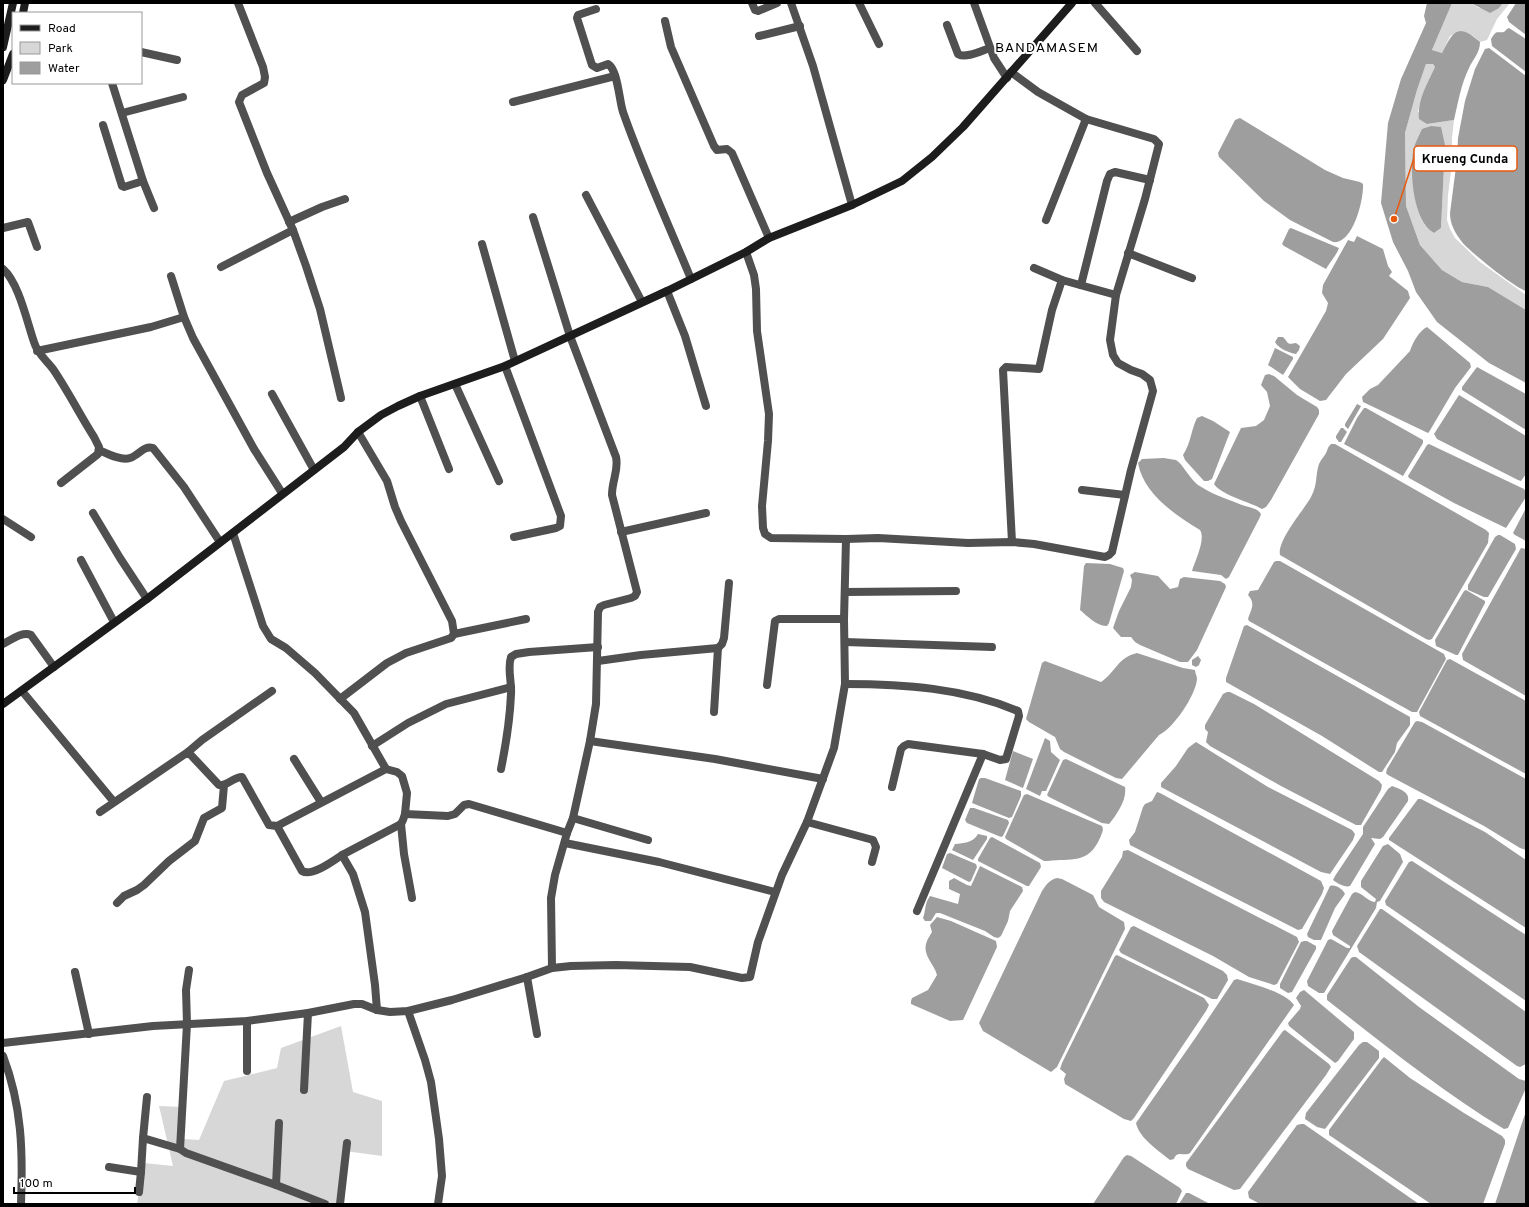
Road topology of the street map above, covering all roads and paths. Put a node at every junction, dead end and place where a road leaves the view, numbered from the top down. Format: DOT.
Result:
graph roads {
  1 [pos="12,3"];
  2 [pos="238,3"];
  3 [pos="752,3"];
  4 [pos="777,3"];
  5 [pos="791,3"];
  6 [pos="859,3"];
  7 [pos="974,3"];
  8 [pos="1072,3"];
  9 [pos="1095,3"];
  10 [pos="596,10"];
  11 [pos="665,21"];
  12 [pos="947,25"];
  13 [pos="800,26"];
  14 [pos="759,36"];
  15 [pos="879,44"];
  16 [pos="3,47"];
  17 [pos="990,48"];
  18 [pos="142,52"];
  19 [pos="1137,52"];
  20 [pos="12,57"];
  21 [pos="177,60"];
  22 [pos="1009,75"];
  23 [pos="615,76"];
  24 [pos="3,80"];
  25 [pos="112,84"];
  26 [pos="183,97"];
  27 [pos="513,102"];
  28 [pos="122,113"];
  29 [pos="1086,119"];
  30 [pos="103,125"];
  31 [pos="1150,180"];
  32 [pos="143,181"];
  33 [pos="586,195"];
  34 [pos="345,199"];
  35 [pos="852,205"];
  36 [pos="154,208"];
  37 [pos="532,217"];
  38 [pos="1046,220"];
  39 [pos="289,222"];
  40 [pos="3,228"];
  41 [pos="293,230"];
  42 [pos="769,238"];
  43 [pos="482,244"];
  44 [pos="37,247"];
  45 [pos="746,252"];
  46 [pos="1128,252"];
  47 [pos="221,267"];
  48 [pos="1034,268"];
  49 [pos="3,269"];
  50 [pos="171,276"];
  51 [pos="1192,278"];
  52 [pos="691,279"];
  53 [pos="1062,280"];
  54 [pos="1081,285"];
  55 [pos="667,291"];
  56 [pos="1116,295"];
  57 [pos="642,302"];
  58 [pos="184,317"];
  59 [pos="570,336"];
  60 [pos="37,351"];
  61 [pos="515,361"];
  62 [pos="505,366"];
  63 [pos="455,384"];
  64 [pos="272,394"];
  65 [pos="420,396"];
  66 [pos="341,398"];
  67 [pos="706,406"];
  68 [pos="358,432"];
  69 [pos="99,450"];
  70 [pos="448,469"];
  71 [pos="314,470"];
  72 [pos="499,480"];
  73 [pos="61,483"];
  74 [pos="1082,490"];
  75 [pos="282,493"];
  76 [pos="1125,495"];
  77 [pos="93,513"];
  78 [pos="706,513"];
  79 [pos="3,519"];
  80 [pos="621,532"];
  81 [pos="233,533"];
  82 [pos="514,536"];
  83 [pos="31,537"];
  84 [pos="846,539"];
  85 [pos="220,542"];
  86 [pos="1012,542"];
  87 [pos="81,560"];
  88 [pos="729,583"];
  89 [pos="956,591"];
  90 [pos="845,592"];
  91 [pos="147,598"];
  92 [pos="844,619"];
  93 [pos="526,620"];
  94 [pos="114,622"];
  95 [pos="454,634"];
  96 [pos="845,642"];
  97 [pos="3,644"];
  98 [pos="598,647"];
  99 [pos="992,647"];
  100 [pos="718,648"];
  101 [pos="598,661"];
  102 [pos="54,667"];
  103 [pos="845,684"];
  104 [pos="767,685"];
  105 [pos="511,688"];
  106 [pos="22,691"];
  107 [pos="272,691"];
  108 [pos="340,699"];
  109 [pos="3,704"];
  110 [pos="714,712"];
  111 [pos="590,742"];
  112 [pos="372,746"];
  113 [pos="188,752"];
  114 [pos="983,754"];
  115 [pos="294,759"];
  116 [pos="386,769"];
  117 [pos="501,769"];
  118 [pos="823,779"];
  119 [pos="224,785"];
  120 [pos="892,787"];
  121 [pos="114,802"];
  122 [pos="321,802"];
  123 [pos="100,812"];
  124 [pos="405,814"];
  125 [pos="573,818"];
  126 [pos="807,822"];
  127 [pos="401,824"];
  128 [pos="277,826"];
  129 [pos="567,833"];
  130 [pos="648,840"];
  131 [pos="565,843"];
  132 [pos="342,855"];
  133 [pos="872,862"];
  134 [pos="775,892"];
  135 [pos="412,898"];
  136 [pos="117,903"];
  137 [pos="917,911"];
  138 [pos="552,968"];
  139 [pos="189,970"];
  140 [pos="75,972"];
  141 [pos="527,977"];
  142 [pos="377,1010"];
  143 [pos="408,1011"];
  144 [pos="308,1013"];
  145 [pos="247,1021"];
  146 [pos="187,1024"];
  147 [pos="89,1034"];
  148 [pos="537,1034"];
  149 [pos="3,1043"];
  150 [pos="3,1056"];
  151 [pos="247,1070"];
  152 [pos="304,1090"];
  153 [pos="148,1097"];
  154 [pos="279,1123"];
  155 [pos="143,1138"];
  156 [pos="347,1143"];
  157 [pos="180,1149"];
  158 [pos="109,1167"];
  159 [pos="141,1172"];
  160 [pos="276,1185"];
  161 [pos="138,1192"];
  162 [pos="21,1204"];
  163 [pos="325,1204"];
  164 [pos="340,1204"];
  165 [pos="438,1204"];
  1 -- 16 [label="street"];
  2 -- 39 [label="street"];
  3 -- 4 [label="street"];
  5 -- 13 [label="street"];
  6 -- 15 [label="street"];
  7 -- 17 [label="street"];
  8 -- 22 [label="street"];
  9 -- 19 [label="street"];
  10 -- 23 [label="street"];
  11 -- 42 [label="street"];
  12 -- 17 [label="street"];
  13 -- 14 [label="street"];
  13 -- 35 [label="street"];
  17 -- 22 [label="street"];
  18 -- 21 [label="street"];
  20 -- 24 [label="street"];
  22 -- 29 [label="street"];
  22 -- 35 [label="street"];
  23 -- 27 [label="street"];
  23 -- 52 [label="street"];
  25 -- 28 [label="street"];
  26 -- 28 [label="street"];
  28 -- 32 [label="street"];
  29 -- 31 [label="street"];
  29 -- 38 [label="street"];
  30 -- 32 [label="street"];
  31 -- 46 [label="street"];
  31 -- 54 [label="street"];
  32 -- 36 [label="street"];
  33 -- 57 [label="street"];
  34 -- 39 [label="street"];
  35 -- 42 [label="street"];
  37 -- 59 [label="street"];
  39 -- 41 [label="street"];
  40 -- 44 [label="street"];
  41 -- 47 [label="street"];
  41 -- 66 [label="street"];
  42 -- 45 [label="street"];
  43 -- 61 [label="street"];
  45 -- 52 [label="street"];
  45 -- 84 [label="street"];
  46 -- 51 [label="street"];
  46 -- 56 [label="street"];
  48 -- 53 [label="street"];
  49 -- 60 [label="street"];
  50 -- 58 [label="street"];
  52 -- 55 [label="street"];
  53 -- 54 [label="street"];
  53 -- 86 [label="street"];
  54 -- 56 [label="street"];
  55 -- 57 [label="street"];
  55 -- 67 [label="street"];
  56 -- 76 [label="street"];
  57 -- 59 [label="street"];
  58 -- 60 [label="street"];
  58 -- 75 [label="street"];
  59 -- 61 [label="street"];
  59 -- 80 [label="street"];
  60 -- 69 [label="street"];
  61 -- 62 [label="street"];
  62 -- 63 [label="street"];
  62 -- 82 [label="street"];
  63 -- 65 [label="street"];
  63 -- 72 [label="street"];
  64 -- 71 [label="street"];
  65 -- 68 [label="street"];
  65 -- 70 [label="street"];
  68 -- 71 [label="street"];
  68 -- 95 [label="street"];
  69 -- 73 [label="street"];
  69 -- 85 [label="street"];
  71 -- 75 [label="street"];
  74 -- 76 [label="street"];
  75 -- 81 [label="street"];
  76 -- 86 [label="street"];
  77 -- 91 [label="street"];
  78 -- 80 [label="street"];
  79 -- 83 [label="street"];
  80 -- 98 [label="street"];
  81 -- 85 [label="street"];
  81 -- 108 [label="street"];
  84 -- 86 [label="street"];
  84 -- 90 [label="street"];
  85 -- 91 [label="street"];
  87 -- 94 [label="street"];
  88 -- 100 [label="street"];
  89 -- 90 [label="street"];
  90 -- 92 [label="street"];
  91 -- 94 [label="street"];
  92 -- 96 [label="street"];
  92 -- 104 [label="street"];
  93 -- 95 [label="street"];
  94 -- 102 [label="street"];
  95 -- 108 [label="street"];
  96 -- 99 [label="street"];
  96 -- 103 [label="street"];
  97 -- 102 [label="street"];
  98 -- 101 [label="street"];
  98 -- 105 [label="street"];
  100 -- 101 [label="street"];
  100 -- 110 [label="street"];
  101 -- 111 [label="street"];
  102 -- 106 [label="street"];
  103 -- 114 [label="street"];
  103 -- 118 [label="street"];
  105 -- 112 [label="street"];
  105 -- 117 [label="street"];
  106 -- 109 [label="street"];
  106 -- 121 [label="street"];
  107 -- 113 [label="street"];
  108 -- 112 [label="street"];
  111 -- 118 [label="street"];
  111 -- 125 [label="street"];
  112 -- 116 [label="street"];
  113 -- 119 [label="street"];
  113 -- 121 [label="street"];
  114 -- 120 [label="street"];
  114 -- 137 [label="street"];
  115 -- 122 [label="street"];
  116 -- 122 [label="street"];
  116 -- 124 [label="street"];
  118 -- 126 [label="street"];
  119 -- 128 [label="street"];
  119 -- 136 [label="street"];
  121 -- 123 [label="street"];
  122 -- 128 [label="street"];
  124 -- 127 [label="street"];
  124 -- 129 [label="street"];
  125 -- 129 [label="street"];
  125 -- 130 [label="street"];
  126 -- 133 [label="street"];
  126 -- 134 [label="street"];
  127 -- 132 [label="street"];
  127 -- 135 [label="street"];
  128 -- 132 [label="street"];
  129 -- 131 [label="street"];
  131 -- 134 [label="street"];
  131 -- 138 [label="street"];
  132 -- 142 [label="street"];
  134 -- 138 [label="street"];
  138 -- 141 [label="street"];
  139 -- 146 [label="street"];
  140 -- 147 [label="street"];
  141 -- 143 [label="street"];
  141 -- 148 [label="street"];
  142 -- 143 [label="street"];
  142 -- 144 [label="street"];
  143 -- 165 [label="street"];
  144 -- 145 [label="street"];
  144 -- 152 [label="street"];
  145 -- 146 [label="street"];
  145 -- 151 [label="street"];
  146 -- 147 [label="street"];
  146 -- 157 [label="street"];
  147 -- 149 [label="street"];
  150 -- 162 [label="street"];
  153 -- 155 [label="street"];
  154 -- 160 [label="street"];
  155 -- 157 [label="street"];
  155 -- 159 [label="street"];
  156 -- 164 [label="street"];
  157 -- 160 [label="street"];
  158 -- 159 [label="street"];
  159 -- 161 [label="street"];
  160 -- 163 [label="street"];
}
